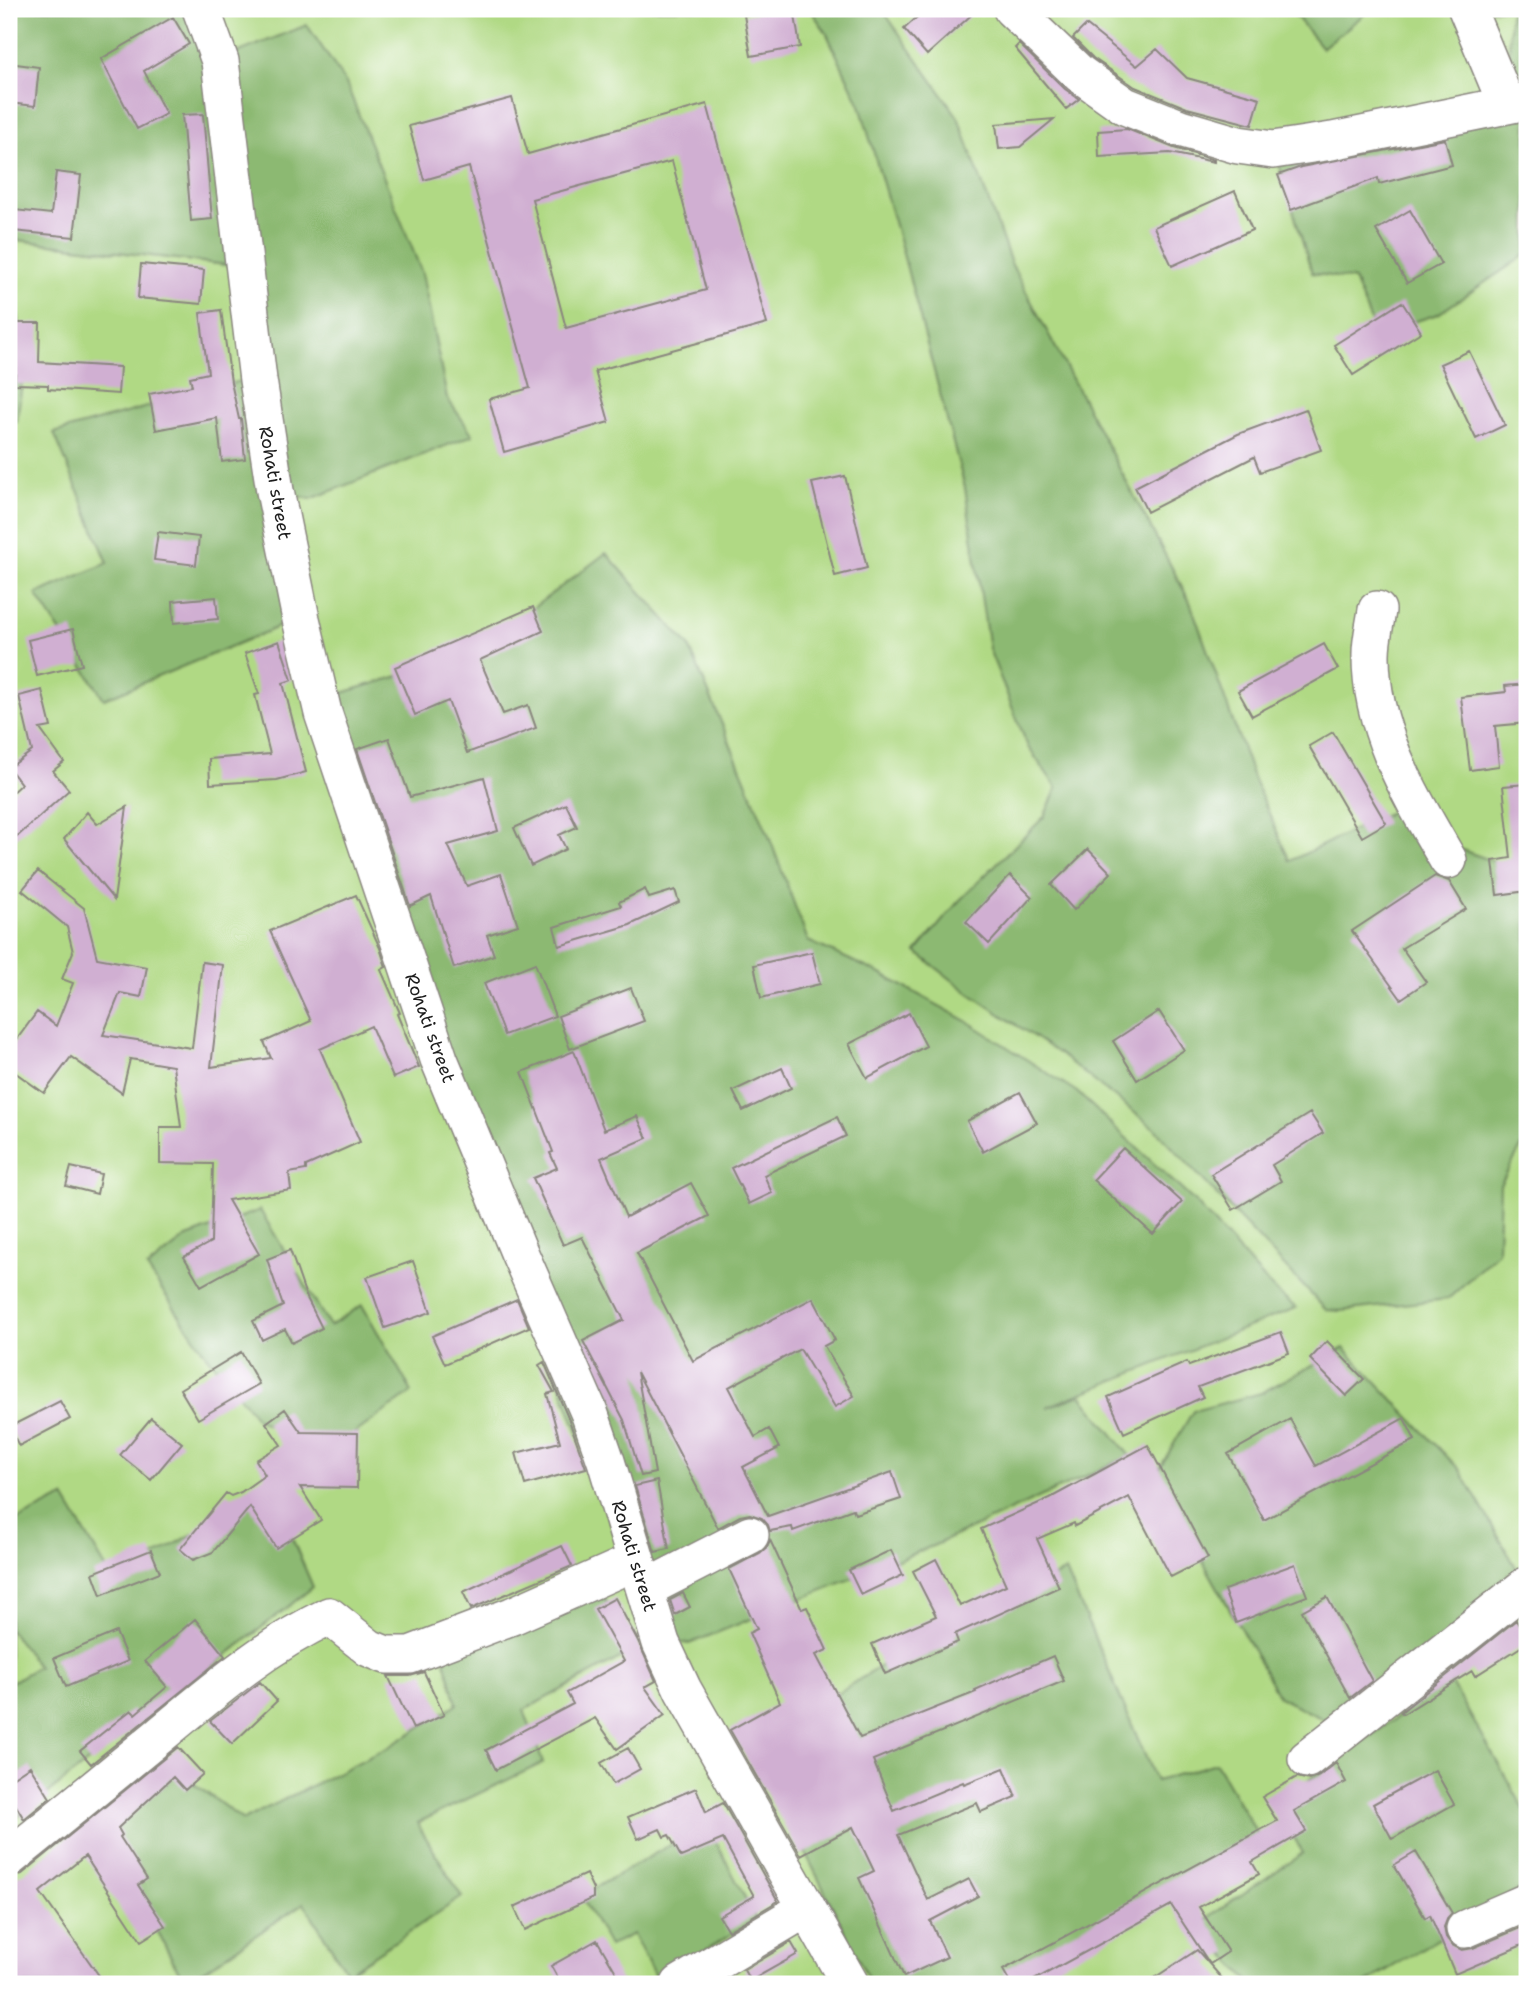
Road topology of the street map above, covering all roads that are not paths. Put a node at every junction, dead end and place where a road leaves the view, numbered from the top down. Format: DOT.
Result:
graph roads {
  1 [pos="201,9"];
  2 [pos="1012,9"];
  3 [pos="1467,9"];
  4 [pos="1517,103"];
  5 [pos="1377,610"];
  6 [pos="1448,860"];
  7 [pos="750,1535"];
  8 [pos="640,1575"];
  9 [pos="1526,1586"];
  10 [pos="1307,1759"];
  11 [pos="9,1858"];
  12 [pos="1527,1902"];
  13 [pos="807,1908"];
  14 [pos="1465,1929"];
  15 [pos="680,1984"];
  16 [pos="850,1984"];
  1 -- 8 [label="street, Rohati street"];
  2 -- 4 [label="street"];
  3 -- 4 [label="street"];
  5 -- 6 [label="street"];
  7 -- 8 [label="street"];
  8 -- 11 [label="street"];
  8 -- 13 [label="street, Rohati street"];
  9 -- 10 [label="street"];
  12 -- 14 [label="street"];
  13 -- 15 [label="street"];
  13 -- 16 [label="street, Rohati street"];
}
